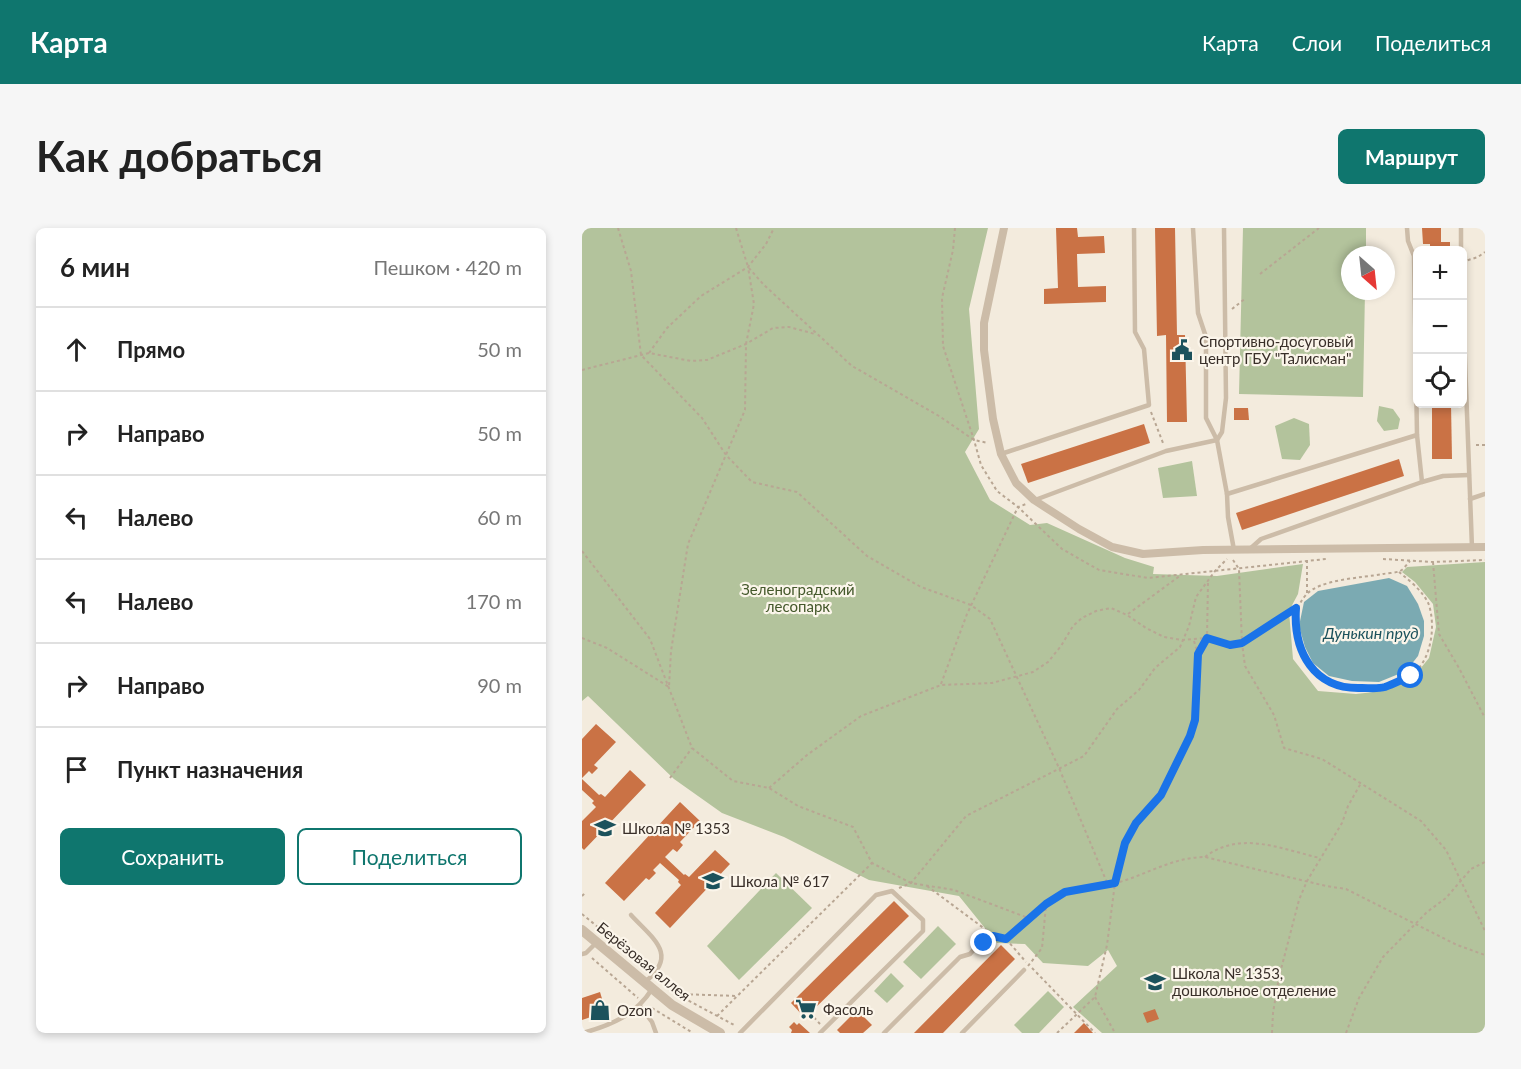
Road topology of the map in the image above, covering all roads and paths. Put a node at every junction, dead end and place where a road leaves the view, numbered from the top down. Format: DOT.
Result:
graph roads {
  1 [pos="618,228"];
  2 [pos="736,228"];
  3 [pos="774,228"];
  4 [pos="955,228"];
  5 [pos="1004,228"];
  6 [pos="1134,228"];
  7 [pos="1193,228"];
  8 [pos="1224,228"];
  9 [pos="1319,228"];
  10 [pos="1407,228"];
  11 [pos="1461,228"];
  12 [pos="1461,246"];
  13 [pos="1485,252"];
  14 [pos="1467,260"];
  15 [pos="748,267"];
  16 [pos="1260,274"];
  17 [pos="1246,298"];
  18 [pos="1463,300"];
  19 [pos="1225,314"];
  20 [pos="818,335"];
  21 [pos="746,344"];
  22 [pos="649,353"];
  23 [pos="641,355"];
  24 [pos="582,370"];
  25 [pos="1149,405"];
  26 [pos="1417,435"];
  27 [pos="1217,440"];
  28 [pos="974,441"];
  29 [pos="998,444"];
  30 [pos="1166,452"];
  31 [pos="1001,454"];
  32 [pos="726,455"];
  33 [pos="1469,475"];
  34 [pos="1422,482"];
  35 [pos="1227,494"];
  36 [pos="1485,494"];
  37 [pos="1470,499"];
  38 [pos="1034,500"];
  39 [pos="1018,507"];
  40 [pos="1472,548"];
  41 [pos="1485,548"];
  42 [pos="1234,550"];
  43 [pos="1249,550"];
  44 [pos="582,551"];
  45 [pos="1381,558"];
  46 [pos="1329,559"];
  47 [pos="1307,560"];
  48 [pos="1412,560"];
  49 [pos="1485,560"];
  50 [pos="1433,562"];
  51 [pos="1239,569"];
  52 [pos="1215,571"];
  53 [pos="1399,572"];
  54 [pos="1181,575"];
  55 [pos="1208,581"];
  56 [pos="1307,593"];
  57 [pos="971,605"];
  58 [pos="1296,608"];
  59 [pos="1127,615"];
  60 [pos="1433,629"];
  61 [pos="1439,634"];
  62 [pos="582,638"];
  63 [pos="1207,638"];
  64 [pos="1193,639"];
  65 [pos="1182,640"];
  66 [pos="1242,643"];
  67 [pos="1198,654"];
  68 [pos="1016,678"];
  69 [pos="941,685"];
  70 [pos="669,687"];
  71 [pos="1485,718"];
  72 [pos="692,748"];
  73 [pos="1059,768"];
  74 [pos="670,778"];
  75 [pos="1361,783"];
  76 [pos="769,788"];
  77 [pos="1205,857"];
  78 [pos="1320,858"];
  79 [pos="1485,862"];
  80 [pos="872,863"];
  81 [pos="1461,879"];
  82 [pos="1307,881"];
  83 [pos="1115,883"];
  84 [pos="911,884"];
  85 [pos="1108,885"];
  86 [pos="926,886"];
  87 [pos="892,891"];
  88 [pos="586,892"];
  89 [pos="582,896"];
  90 [pos="1046,904"];
  91 [pos="582,914"];
  92 [pos="631,915"];
  93 [pos="1031,919"];
  94 [pos="1415,924"];
  95 [pos="582,930"];
  96 [pos="1485,930"];
  97 [pos="993,936"];
  98 [pos="1006,939"];
  99 [pos="596,943"];
  100 [pos="984,943"];
  101 [pos="977,946"];
  102 [pos="584,954"];
  103 [pos="1485,955"];
  104 [pos="1029,965"];
  105 [pos="1024,970"];
  106 [pos="655,974"];
  107 [pos="648,986"];
  108 [pos="677,994"];
  109 [pos="738,996"];
  110 [pos="1095,997"];
  111 [pos="642,1004"];
  112 [pos="810,1013"];
  113 [pos="1076,1014"];
  114 [pos="717,1016"];
  115 [pos="741,1031"];
  116 [pos="822,1031"];
  117 [pos="592,1032"];
  118 [pos="583,1033"];
  119 [pos="656,1033"];
  120 [pos="693,1033"];
  121 [pos="720,1033"];
  122 [pos="884,1033"];
  123 [pos="962,1033"];
  124 [pos="1057,1033"];
  125 [pos="1095,1033"];
  126 [pos="1114,1033"];
  127 [pos="1272,1033"];
  128 [pos="1346,1033"];
  1 -- 23 [label="path"];
  2 -- 15 [label="path"];
  3 -- 15 [label="path"];
  4 -- 28 [label="path"];
  5 -- 29 [label="street"];
  6 -- 25 [label="lane"];
  7 -- 27 [label="lane"];
  8 -- 19 [label="lane"];
  9 -- 16 [label="path"];
  10 -- 26 [label="lane"];
  11 -- 12 [label="lane"];
  13 -- 14 [label="path"];
  15 -- 20 [label="path"];
  15 -- 21 [label="path"];
  15 -- 22 [label="path"];
  17 -- 19 [label="path"];
  18 -- 33 [label="lane"];
  19 -- 27 [label="lane"];
  20 -- 21 [label="path"];
  20 -- 28 [label="path"];
  21 -- 22 [label="path"];
  21 -- 32 [label="path"];
  22 -- 23 [label="path"];
  23 -- 24 [label="path"];
  23 -- 32 [label="path"];
  25 -- 30 [label="path"];
  25 -- 31 [label="lane"];
  26 -- 34 [label="lane"];
  26 -- 35 [label="lane"];
  27 -- 30 [label="lane"];
  27 -- 35 [label="lane"];
  28 -- 29 [label="path"];
  28 -- 39 [label="path"];
  29 -- 31 [label="street"];
  30 -- 38 [label="lane"];
  31 -- 38 [label="street"];
  32 -- 57 [label="path"];
  32 -- 70 [label="path"];
  33 -- 34 [label="lane"];
  33 -- 37 [label="lane"];
  34 -- 43 [label="lane"];
  35 -- 42 [label="lane"];
  36 -- 37 [label="lane"];
  37 -- 40 [label="lane"];
  38 -- 39 [label="path"];
  38 -- 42 [label="street"];
  39 -- 54 [label="path"];
  39 -- 57 [label="path"];
  40 -- 41 [label="street"];
  40 -- 43 [label="street"];
  42 -- 43 [label="street"];
  44 -- 70 [label="path"];
  45 -- 48 [label="path"];
  46 -- 47 [label="path"];
  47 -- 51 [label="path"];
  47 -- 56 [label="path"];
  48 -- 50 [label="path"];
  48 -- 53 [label="path"];
  49 -- 50 [label="path"];
  50 -- 61 [label="path"];
  51 -- 52 [label="path"];
  51 -- 52 [label="path"];
  51 -- 66 [label="path"];
  52 -- 54 [label="path"];
  52 -- 55 [label="path"];
  53 -- 56 [label="path"];
  53 -- 60 [label="path"];
  54 -- 59 [label="path"];
  55 -- 63 [label="path"];
  55 -- 65 [label="path"];
  56 -- 58 [label="path"];
  57 -- 68 [label="path"];
  57 -- 69 [label="path"];
  58 -- 60 [label="path"];
  58 -- 66 [label="path"];
  59 -- 65 [label="path"];
  59 -- 68 [label="path"];
  60 -- 61 [label="path"];
  61 -- 71 [label="path"];
  62 -- 70 [label="path"];
  63 -- 64 [label="path"];
  63 -- 66 [label="path"];
  63 -- 67 [label="path"];
  64 -- 65 [label="path"];
  64 -- 67 [label="path"];
  65 -- 73 [label="path"];
  66 -- 75 [label="path"];
  67 -- 83 [label="path"];
  68 -- 69 [label="path"];
  68 -- 73 [label="path"];
  69 -- 76 [label="path"];
  70 -- 72 [label="path"];
  72 -- 74 [label="path"];
  72 -- 76 [label="path"];
  73 -- 84 [label="path"];
  73 -- 85 [label="path"];
  75 -- 78 [label="path"];
  75 -- 81 [label="path"];
  76 -- 80 [label="path"];
  77 -- 78 [label="path"];
  77 -- 82 [label="path"];
  77 -- 83 [label="path"];
  78 -- 82 [label="path"];
  79 -- 81 [label="path"];
  80 -- 84 [label="path"];
  80 -- 109 [label="path"];
  81 -- 94 [label="path"];
  81 -- 96 [label="path"];
  82 -- 94 [label="path"];
  82 -- 127 [label="path"];
  83 -- 85 [label="path"];
  83 -- 110 [label="path"];
  84 -- 86 [label="path"];
  84 -- 87 [label="path"];
  85 -- 90 [label="path"];
  86 -- 93 [label="path"];
  86 -- 97 [label="path"];
  87 -- 115 [label="lane"];
  87 -- 116 [label="lane"];
  88 -- 89 [label="path"];
  90 -- 93 [label="path"];
  90 -- 104 [label="path"];
  91 -- 106 [label="path"];
  92 -- 106 [label="lane"];
  93 -- 98 [label="path"];
  94 -- 103 [label="path"];
  94 -- 128 [label="path"];
  95 -- 99 [label="street, Берёзовая аллея"];
  97 -- 98 [label="path"];
  97 -- 100 [label="path"];
  98 -- 104 [label="path"];
  99 -- 102 [label="lane"];
  99 -- 107 [label="street, Берёзовая аллея"];
  101 -- 122 [label="lane"];
  102 -- 111 [label="path"];
  104 -- 105 [label="path"];
  104 -- 113 [label="path"];
  105 -- 123 [label="lane"];
  106 -- 107 [label="lane"];
  106 -- 108 [label="path"];
  107 -- 111 [label="lane"];
  107 -- 121 [label="street, Берёзовая аллея"];
  108 -- 109 [label="path"];
  108 -- 114 [label="path"];
  109 -- 114 [label="path"];
  110 -- 113 [label="path"];
  110 -- 126 [label="path"];
  111 -- 117 [label="lane"];
  111 -- 119 [label="lane"];
  111 -- 120 [label="path"];
  112 -- 116 [label="path"];
  113 -- 124 [label="path"];
  113 -- 125 [label="path"];
  114 -- 115 [label="path"];
  117 -- 118 [label="lane"];
}
